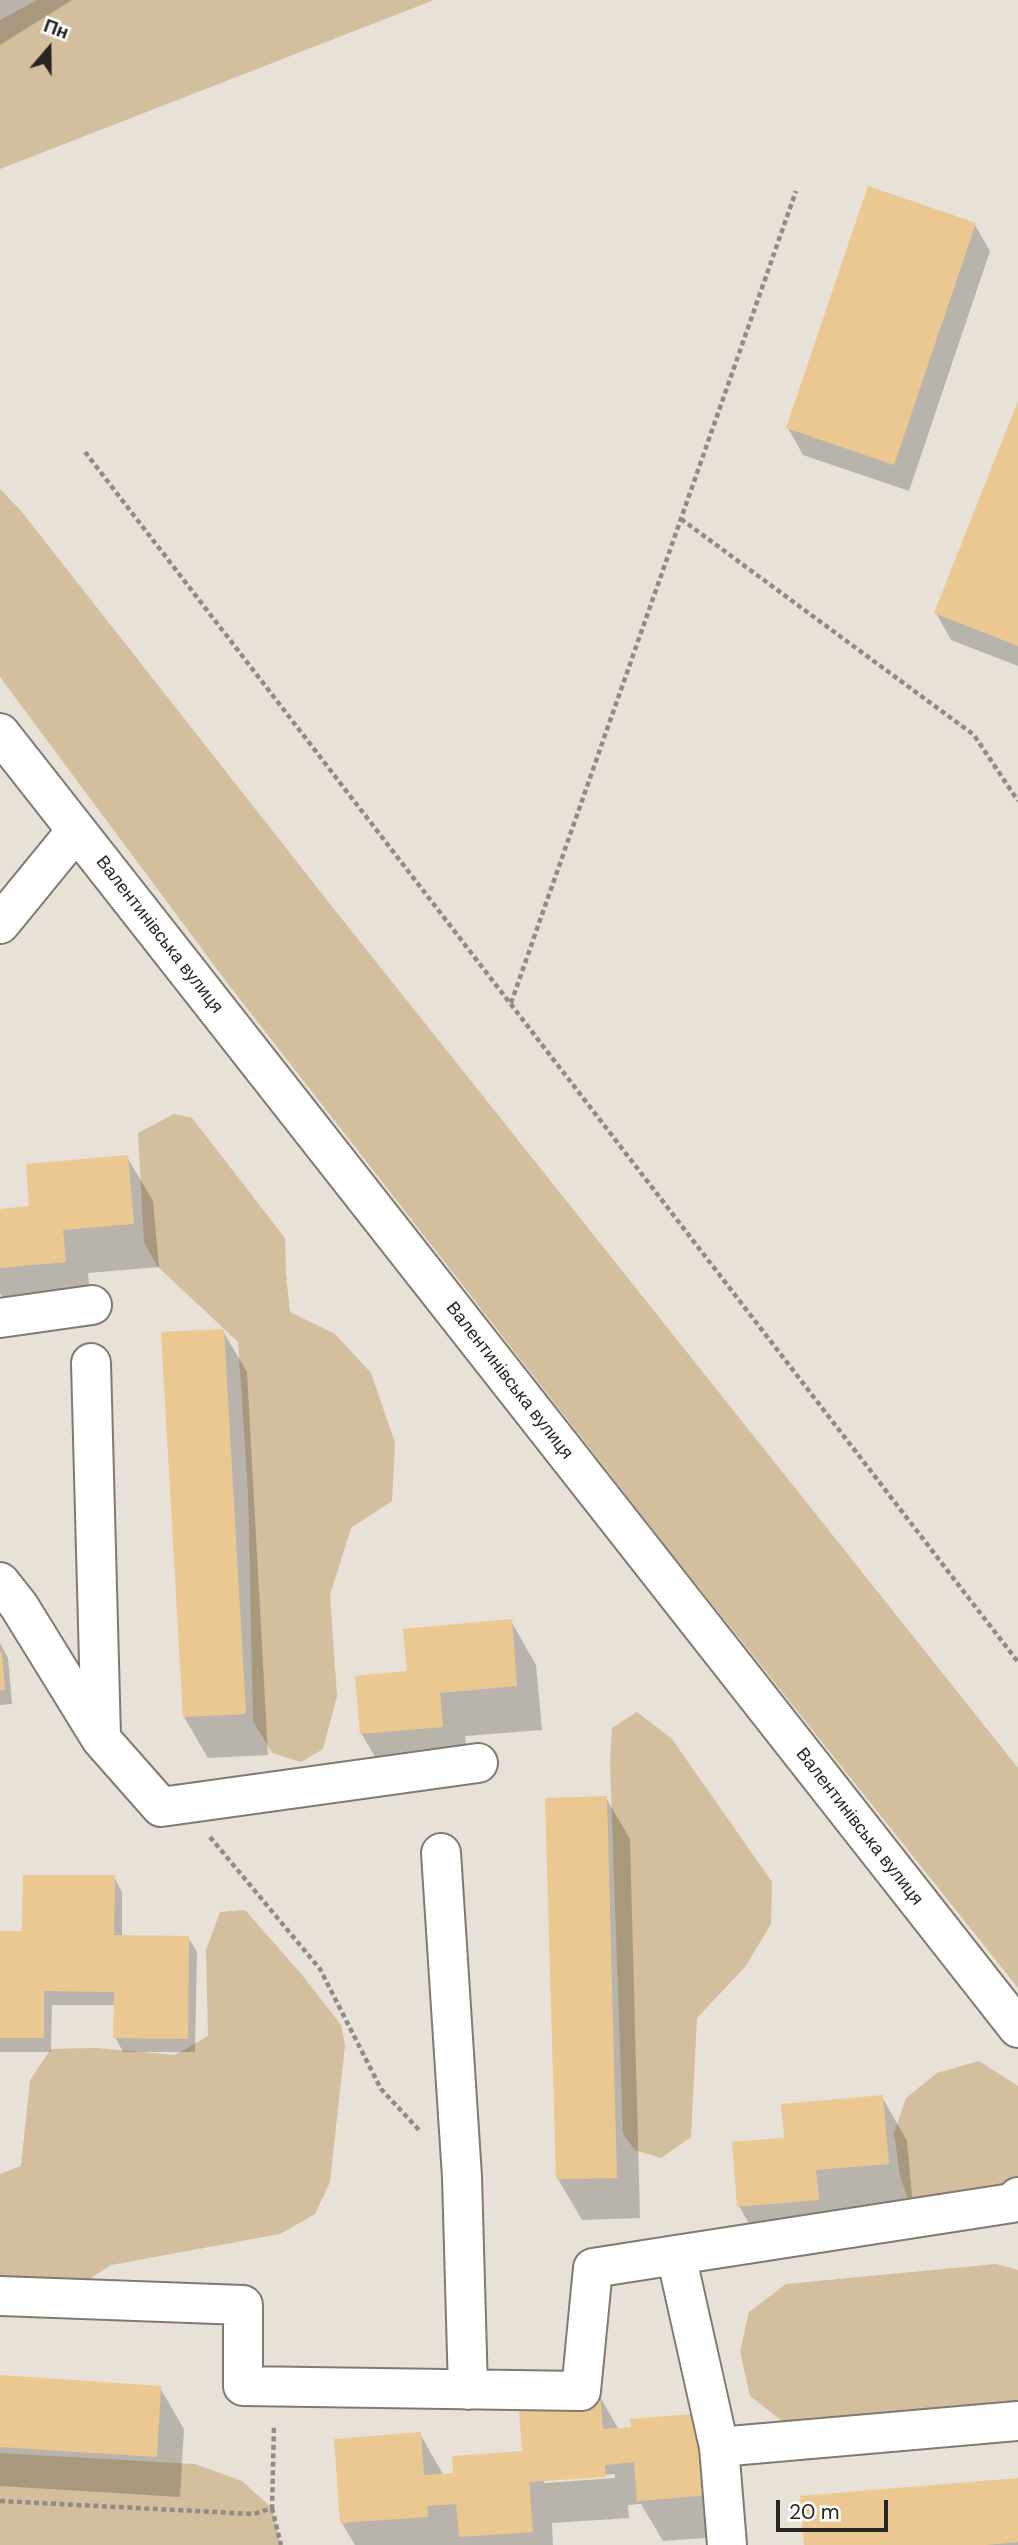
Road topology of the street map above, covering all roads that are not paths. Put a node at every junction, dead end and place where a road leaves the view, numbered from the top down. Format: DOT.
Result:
graph roads {
  1 [pos="0,733"];
  2 [pos="76,831"];
  3 [pos="0,924"];
  4 [pos="92,1305"];
  5 [pos="0,1318"];
  6 [pos="91,1363"];
  7 [pos="6,1599"];
  8 [pos="101,1739"];
  9 [pos="478,1763"];
  10 [pos="441,1853"];
  11 [pos="1018,2028"];
  12 [pos="1018,2197"];
  13 [pos="676,2255"];
  14 [pos="0,2296"];
  15 [pos="468,2390"];
  16 [pos="1018,2421"];
  17 [pos="719,2447"];
  18 [pos="727,2545"];
  1 -- 2 [label="street, Валентинівська вулиця"];
  2 -- 3 [label="street"];
  2 -- 11 [label="street, Валентинівська вулиця"];
  4 -- 5 [label="street"];
  6 -- 8 [label="street"];
  7 -- 8 [label="street"];
  8 -- 9 [label="street"];
  10 -- 15 [label="street"];
  12 -- 13 [label="street"];
  13 -- 15 [label="street"];
  13 -- 17 [label="street"];
  14 -- 15 [label="street"];
  16 -- 17 [label="street"];
  17 -- 18 [label="street"];
}
